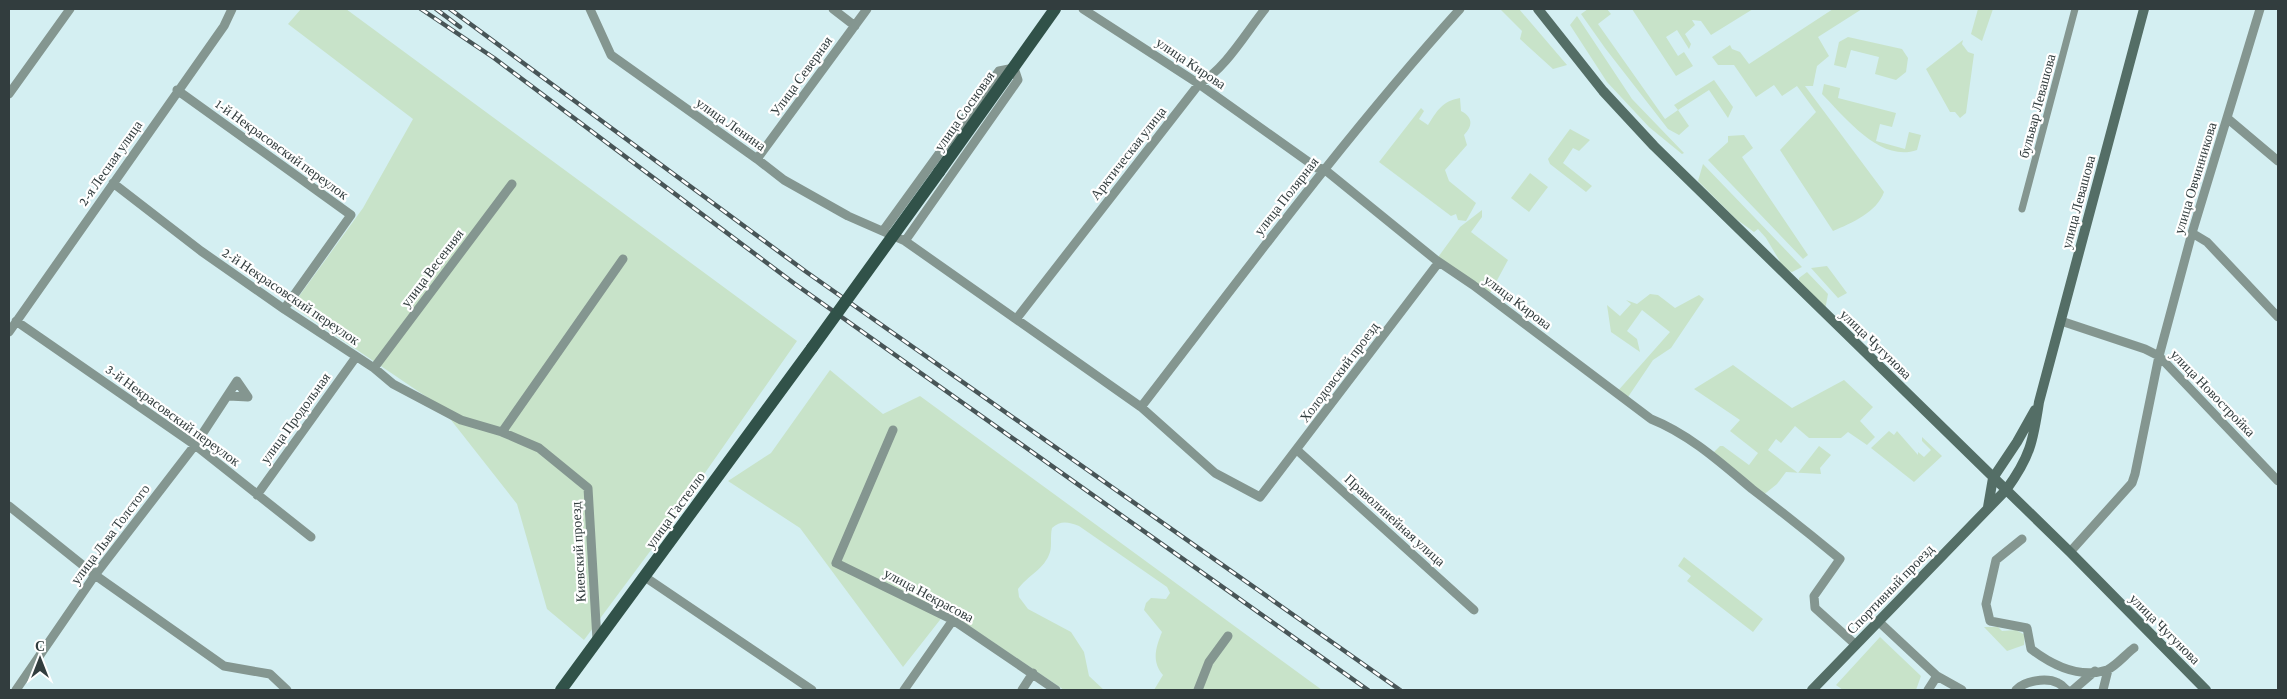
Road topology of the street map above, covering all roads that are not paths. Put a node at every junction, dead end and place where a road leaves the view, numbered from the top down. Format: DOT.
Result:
graph roads {
  1 [pos="70,9"];
  2 [pos="232,9"];
  3 [pos="590,9"];
  4 [pos="833,9"];
  5 [pos="867,9"];
  6 [pos="1055,9"];
  7 [pos="1083,9"];
  8 [pos="1264,9"];
  9 [pos="1460,9"];
  10 [pos="1538,9"];
  11 [pos="2075,9"];
  12 [pos="2144,9"];
  13 [pos="2260,9"];
  14 [pos="855,26"];
  15 [pos="1014,68"];
  16 [pos="1199,84"];
  17 [pos="177,90"];
  18 [pos="9,94"];
  19 [pos="2227,118"];
  20 [pos="757,159"];
  21 [pos="2278,161"];
  22 [pos="1324,169"];
  23 [pos="113,183"];
  24 [pos="512,184"];
  25 [pos="2022,209"];
  26 [pos="884,231"];
  27 [pos="2192,233"];
  28 [pos="904,241"];
  29 [pos="624,259"];
  30 [pos="1438,262"];
  31 [pos="284,309"];
  32 [pos="2278,317"];
  33 [pos="1017,318"];
  34 [pos="16,321"];
  35 [pos="2060,321"];
  36 [pos="9,332"];
  37 [pos="812,348"];
  38 [pos="2159,356"];
  39 [pos="356,357"];
  40 [pos="374,368"];
  41 [pos="229,396"];
  42 [pos="2039,402"];
  43 [pos="1141,407"];
  44 [pos="461,420"];
  45 [pos="894,430"];
  46 [pos="502,432"];
  47 [pos="195,445"];
  48 [pos="1297,450"];
  49 [pos="1993,478"];
  50 [pos="2278,480"];
  51 [pos="2006,490"];
  52 [pos="257,495"];
  53 [pos="1260,497"];
  54 [pos="9,506"];
  55 [pos="1988,507"];
  56 [pos="311,537"];
  57 [pos="2022,539"];
  58 [pos="2070,552"];
  59 [pos="95,575"];
  60 [pos="645,577"];
  61 [pos="1474,610"];
  62 [pos="954,620"];
  63 [pos="1878,621"];
  64 [pos="1228,636"];
  65 [pos="597,640"];
  66 [pos="1856,645"];
  67 [pos="2134,648"];
  68 [pos="2108,670"];
  69 [pos="2095,671"];
  70 [pos="1033,673"];
  71 [pos="1936,676"];
  72 [pos="16,690"];
  73 [pos="287,690"];
  74 [pos="561,690"];
  75 [pos="812,690"];
  76 [pos="904,690"];
  77 [pos="1022,690"];
  78 [pos="1056,690"];
  79 [pos="1198,690"];
  80 [pos="1812,690"];
  81 [pos="1928,690"];
  82 [pos="1962,690"];
  83 [pos="2016,690"];
  84 [pos="2067,690"];
  85 [pos="2073,690"];
  86 [pos="2103,690"];
  87 [pos="2206,690"];
  1 -- 18 [label="street"];
  2 -- 17 [label="street, 2-я Лесная улица"];
  3 -- 20 [label="street, улица Ленина"];
  4 -- 14 [label="street"];
  5 -- 14 [label="street, Улица Северная"];
  6 -- 15 [label="main road, улица Сосновая"];
  7 -- 16 [label="street, улица Кирова"];
  8 -- 16 [label="street, Арктическая улица"];
  9 -- 22 [label="street, улица Полярная"];
  10 -- 49 [label="main road, улица Чугунова"];
  11 -- 25 [label="street, бульвар Левашова"];
  12 -- 35 [label="main road, улица Левашова"];
  13 -- 19 [label="street, улица Овчинникова"];
  14 -- 20 [label="street, Улица Северная"];
  15 -- 26 [label="street"];
  15 -- 28 [label="street"];
  15 -- 37 [label="main road, улица Сосновая, bridge"];
  16 -- 22 [label="street, улица Кирова"];
  16 -- 33 [label="street, Арктическая улица"];
  17 -- 23 [label="street, 2-я Лесная улица"];
  17 -- 31 [label="street, 1-й Некрасовский переулок"];
  19 -- 21 [label="street"];
  19 -- 27 [label="street, улица Овчинникова"];
  20 -- 26 [label="street, улица Ленина"];
  22 -- 30 [label="street, улица Кирова"];
  22 -- 43 [label="street, улица Полярная"];
  23 -- 31 [label="street, 2-й Некрасовский переулок"];
  23 -- 34 [label="street, 2-я Лесная улица"];
  24 -- 40 [label="street, улица Весенняя"];
  26 -- 28 [label="street, улица Ленина"];
  27 -- 32 [label="street"];
  27 -- 38 [label="street, улица Овчинникова"];
  28 -- 33 [label="street, улица Ленина"];
  29 -- 46 [label="street"];
  30 -- 48 [label="street, Холодовский проезд"];
  30 -- 66 [label="street, улица Кирова"];
  31 -- 39 [label="street, 2-й Некрасовский переулок"];
  33 -- 43 [label="street, улица Ленина"];
  34 -- 36 [label="street, 2-я Лесная улица"];
  34 -- 47 [label="street, 3-й Некрасовский переулок"];
  35 -- 38 [label="street, улица Новостройка"];
  35 -- 42 [label="main road, улица Левашова"];
  37 -- 60 [label="main road, улица Гастелло"];
  38 -- 50 [label="street, улица Новостройка"];
  38 -- 58 [label="street, улица Овчинникова"];
  39 -- 40 [label="street, 2-й Некрасовский переулок"];
  39 -- 52 [label="street, улица Продольная"];
  40 -- 44 [label="street, 2-й Некрасовский переулок"];
  41 -- 47 [label="street, улица Льва Толстого"];
  42 -- 49 [label="main road, улица Левашова"];
  42 -- 51 [label="main road, улица Левашова"];
  43 -- 53 [label="street, улица Ленина"];
  44 -- 46 [label="street, Киевский проезд"];
  45 -- 62 [label="street, улица Некрасова"];
  46 -- 65 [label="street, Киевский проезд"];
  47 -- 52 [label="street, 3-й Некрасовский переулок"];
  47 -- 59 [label="street, улица Льва Толстого"];
  48 -- 53 [label="street, Холодовский проезд"];
  48 -- 61 [label="street, Праволинейная улица"];
  49 -- 51 [label="main road, улица Чугунова"];
  49 -- 55 [label="main road"];
  51 -- 55 [label="main road, Спортивный проезд"];
  51 -- 58 [label="main road, улица Чугунова"];
  52 -- 56 [label="street, 3-й Некрасовский переулок"];
  54 -- 59 [label="street"];
  55 -- 63 [label="main road, Спортивный проезд"];
  57 -- 69 [label="street"];
  58 -- 87 [label="main road, улица Чугунова"];
  59 -- 72 [label="street, улица Льва Толстого"];
  59 -- 73 [label="street"];
  60 -- 65 [label="main road, улица Гастелло"];
  60 -- 75 [label="street"];
  62 -- 70 [label="street, улица Некрасова"];
  62 -- 76 [label="street"];
  63 -- 66 [label="main road, Спортивный проезд"];
  63 -- 71 [label="street"];
  64 -- 79 [label="street"];
  65 -- 74 [label="main road, улица Гастелло"];
  66 -- 80 [label="main road, Спортивный проезд"];
  67 -- 68 [label="street"];
  68 -- 69 [label="street"];
  68 -- 86 [label="street"];
  69 -- 85 [label="street"];
  70 -- 77 [label="street"];
  70 -- 78 [label="street, улица Некрасова"];
  71 -- 81 [label="street"];
  71 -- 82 [label="street"];
  83 -- 84 [label="street"];
}
